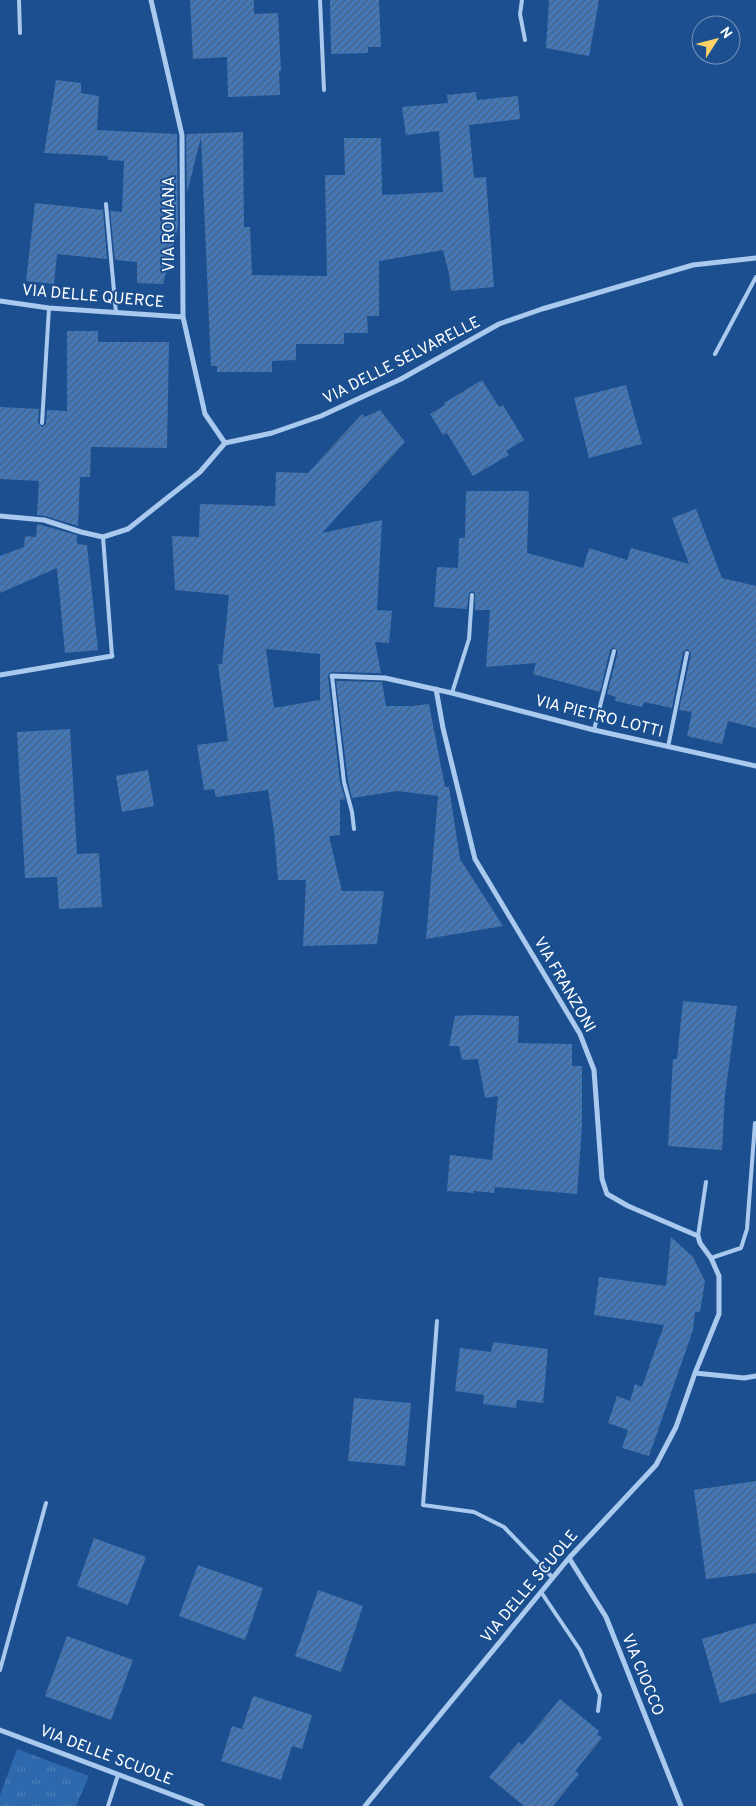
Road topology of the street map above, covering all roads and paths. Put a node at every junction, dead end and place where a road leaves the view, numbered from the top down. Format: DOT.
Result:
graph roads {
  1 [pos="19,0"];
  2 [pos="151,0"];
  3 [pos="320,0"];
  4 [pos="522,0"];
  5 [pos="20,32"];
  6 [pos="524,40"];
  7 [pos="324,90"];
  8 [pos="106,204"];
  9 [pos="756,258"];
  10 [pos="756,277"];
  11 [pos="0,301"];
  12 [pos="50,308"];
  13 [pos="116,313"];
  14 [pos="183,317"];
  15 [pos="715,354"];
  16 [pos="42,423"];
  17 [pos="225,443"];
  18 [pos="0,516"];
  19 [pos="103,537"];
  20 [pos="472,596"];
  21 [pos="614,651"];
  22 [pos="687,653"];
  23 [pos="112,656"];
  24 [pos="2,675"];
  25 [pos="332,676"];
  26 [pos="436,689"];
  27 [pos="452,693"];
  28 [pos="594,730"];
  29 [pos="668,747"];
  30 [pos="756,766"];
  31 [pos="354,828"];
  32 [pos="755,1123"];
  33 [pos="706,1182"];
  34 [pos="698,1236"];
  35 [pos="711,1258"];
  36 [pos="437,1321"];
  37 [pos="695,1373"];
  38 [pos="756,1376"];
  39 [pos="46,1503"];
  40 [pos="569,1558"];
  41 [pos="553,1578"];
  42 [pos="541,1592"];
  43 [pos="0,1670"];
  44 [pos="598,1711"];
  45 [pos="0,1730"];
  46 [pos="118,1775"];
  47 [pos="108,1806"];
  48 [pos="202,1806"];
  49 [pos="365,1806"];
  50 [pos="681,1806"];
  1 -- 5 [label="lane"];
  2 -- 14 [label="street, VIA ROMANA"];
  3 -- 7 [label="lane"];
  4 -- 6 [label="lane"];
  8 -- 13 [label="lane"];
  9 -- 17 [label="street, VIA DELLE SELVARELLE"];
  10 -- 15 [label="lane"];
  11 -- 12 [label="street, VIA DELLE QUERCE"];
  12 -- 13 [label="street, VIA DELLE QUERCE"];
  12 -- 16 [label="lane"];
  13 -- 14 [label="street, VIA DELLE QUERCE"];
  14 -- 17 [label="street, VIA ROMANA"];
  17 -- 19 [label="street"];
  18 -- 19 [label="street"];
  19 -- 23 [label="lane"];
  20 -- 27 [label="lane"];
  21 -- 28 [label="lane"];
  22 -- 29 [label="lane"];
  23 -- 24 [label="street"];
  25 -- 26 [label="street"];
  25 -- 31 [label="lane"];
  26 -- 27 [label="street, VIA PIETRO LOTTI"];
  26 -- 34 [label="street, VIA FRANZONI"];
  27 -- 28 [label="street, VIA PIETRO LOTTI"];
  28 -- 29 [label="street, VIA PIETRO LOTTI"];
  29 -- 30 [label="street, VIA PIETRO LOTTI"];
  32 -- 35 [label="lane"];
  33 -- 34 [label="lane"];
  34 -- 35 [label="street"];
  35 -- 37 [label="street"];
  36 -- 41 [label="lane"];
  37 -- 38 [label="street"];
  37 -- 40 [label="street, VIA DELLE SCUOLE"];
  39 -- 43 [label="lane"];
  40 -- 41 [label="street, VIA DELLE SCUOLE"];
  40 -- 50 [label="street, VIA CIOCCO"];
  41 -- 42 [label="street, VIA DELLE SCUOLE"];
  42 -- 44 [label="lane"];
  42 -- 49 [label="street, VIA DELLE SCUOLE"];
  45 -- 46 [label="street, VIA DELLE SCUOLE"];
  46 -- 47 [label="lane"];
  46 -- 48 [label="street, VIA DELLE SCUOLE"];
}
